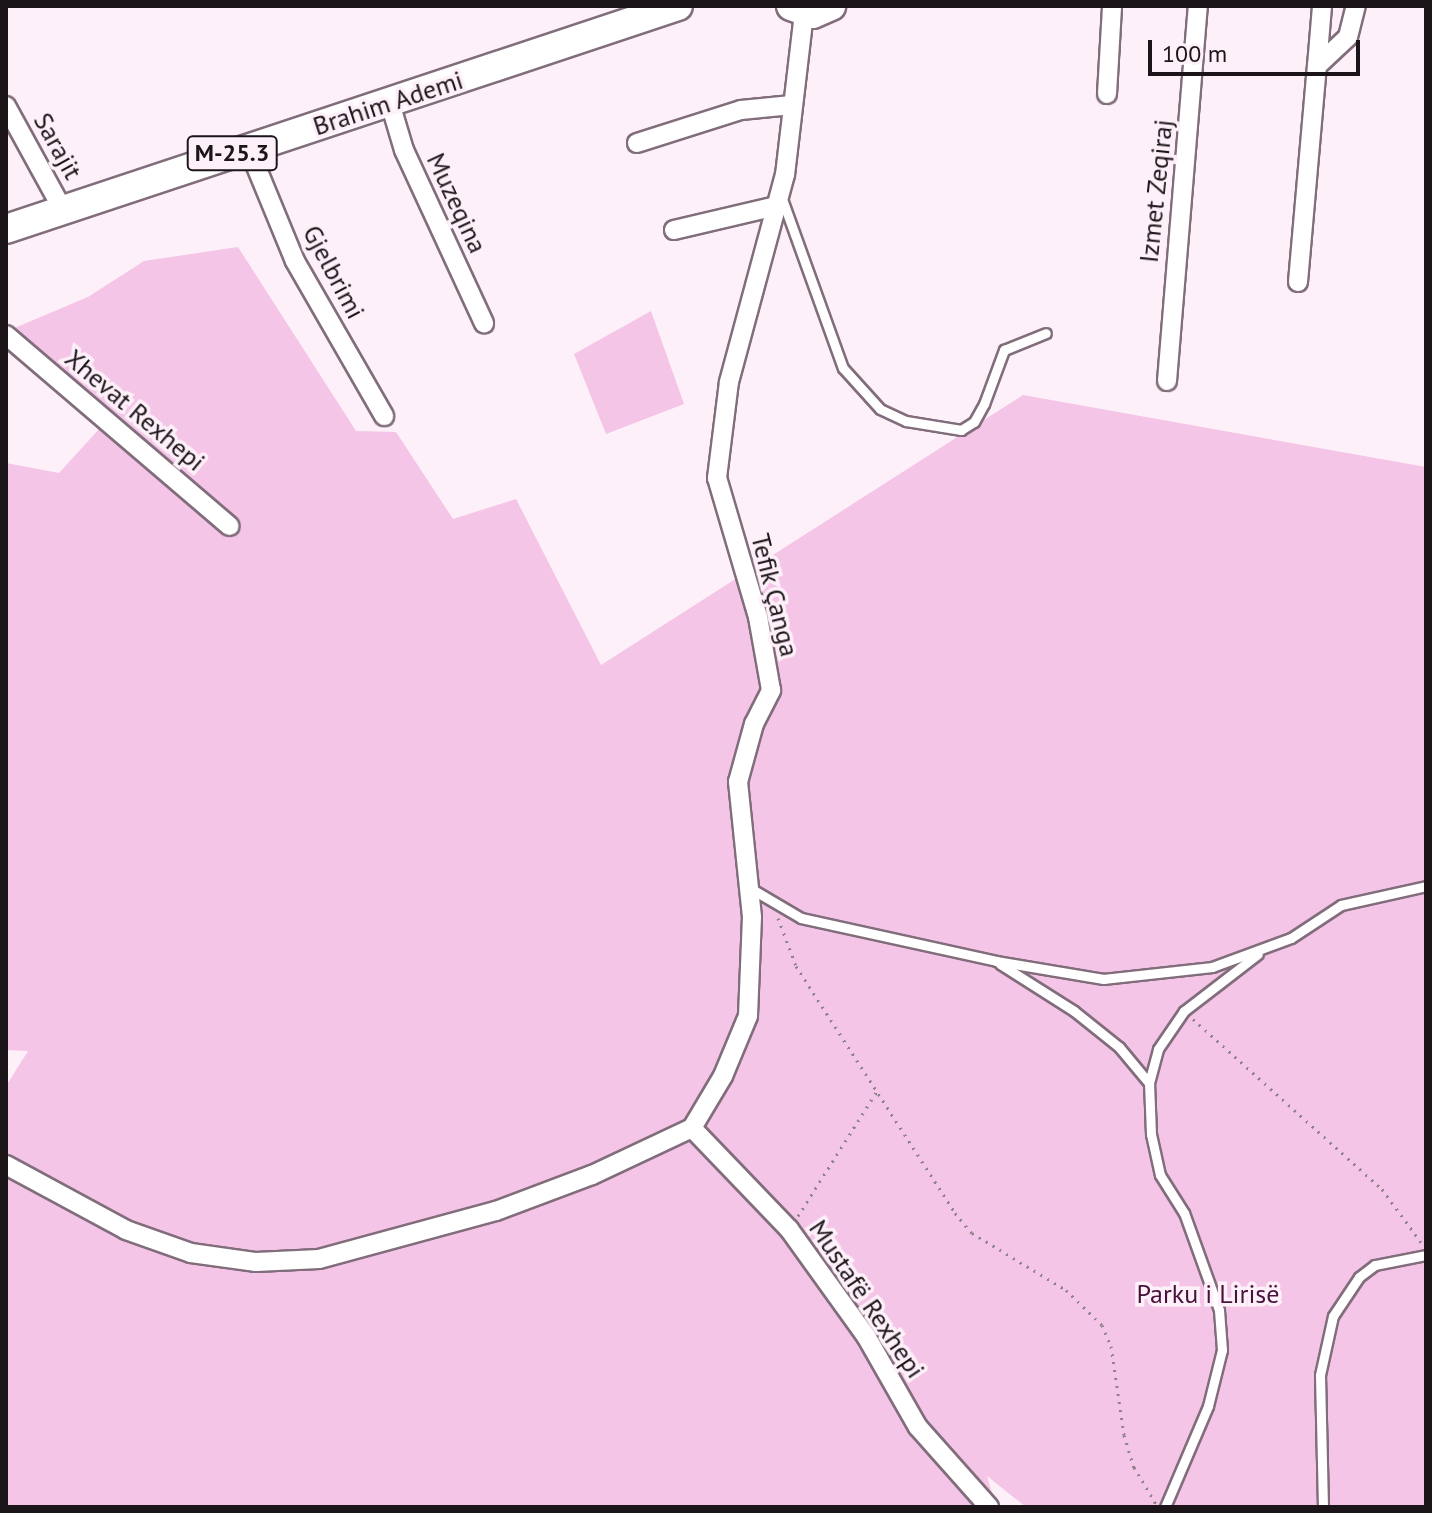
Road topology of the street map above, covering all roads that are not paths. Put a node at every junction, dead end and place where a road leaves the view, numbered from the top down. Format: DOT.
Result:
graph roads {
  1 [pos="678,6"];
  2 [pos="1112,6"];
  3 [pos="1198,6"];
  4 [pos="1322,6"];
  5 [pos="1356,6"];
  6 [pos="809,8"];
  7 [pos="1317,66"];
  8 [pos="1107,94"];
  9 [pos="390,103"];
  10 [pos="792,105"];
  11 [pos="6,106"];
  12 [pos="637,143"];
  13 [pos="248,147"];
  14 [pos="778,200"];
  15 [pos="64,212"];
  16 [pos="6,229"];
  17 [pos="674,230"];
  18 [pos="1298,282"];
  19 [pos="484,323"];
  20 [pos="1046,333"];
  21 [pos="6,335"];
  22 [pos="1167,381"];
  23 [pos="384,416"];
  24 [pos="230,526"];
  25 [pos="1426,886"];
  26 [pos="750,888"];
  27 [pos="1267,947"];
  28 [pos="996,961"];
  29 [pos="1149,1083"];
  30 [pos="692,1128"];
  31 [pos="6,1165"];
  32 [pos="1426,1252"];
  33 [pos="989,1507"];
  34 [pos="1165,1507"];
  35 [pos="1323,1507"];
  1 -- 9 [label="main road, Brahim Ademi / M-25.3"];
  2 -- 8 [label="street"];
  3 -- 22 [label="street, Izmet Zeqiraj"];
  4 -- 7 [label="street"];
  5 -- 7 [label="street"];
  6 -- 10 [label="street, Tefik Çanga"];
  7 -- 18 [label="street"];
  9 -- 13 [label="main road, Brahim Ademi / M-25.3"];
  9 -- 19 [label="street, Muzeqina"];
  10 -- 12 [label="street"];
  10 -- 14 [label="street, Tefik Çanga"];
  11 -- 15 [label="street, Sarajit"];
  13 -- 15 [label="main road, Brahim Ademi / M-25.3"];
  13 -- 23 [label="street, Gjelbrimi"];
  14 -- 17 [label="street"];
  14 -- 20 [label="lane"];
  14 -- 26 [label="street, Tefik Çanga"];
  15 -- 16 [label="main road, Brahim Ademi / M-25.3"];
  21 -- 24 [label="street, Xhevat Rexhepi"];
  25 -- 27 [label="lane"];
  26 -- 28 [label="lane"];
  26 -- 30 [label="street, Tefik Çanga"];
  27 -- 28 [label="lane"];
  27 -- 29 [label="lane"];
  28 -- 29 [label="lane"];
  29 -- 34 [label="lane"];
  30 -- 31 [label="street"];
  30 -- 33 [label="street, Mustafë Rexhepi"];
  32 -- 35 [label="lane"];
}
